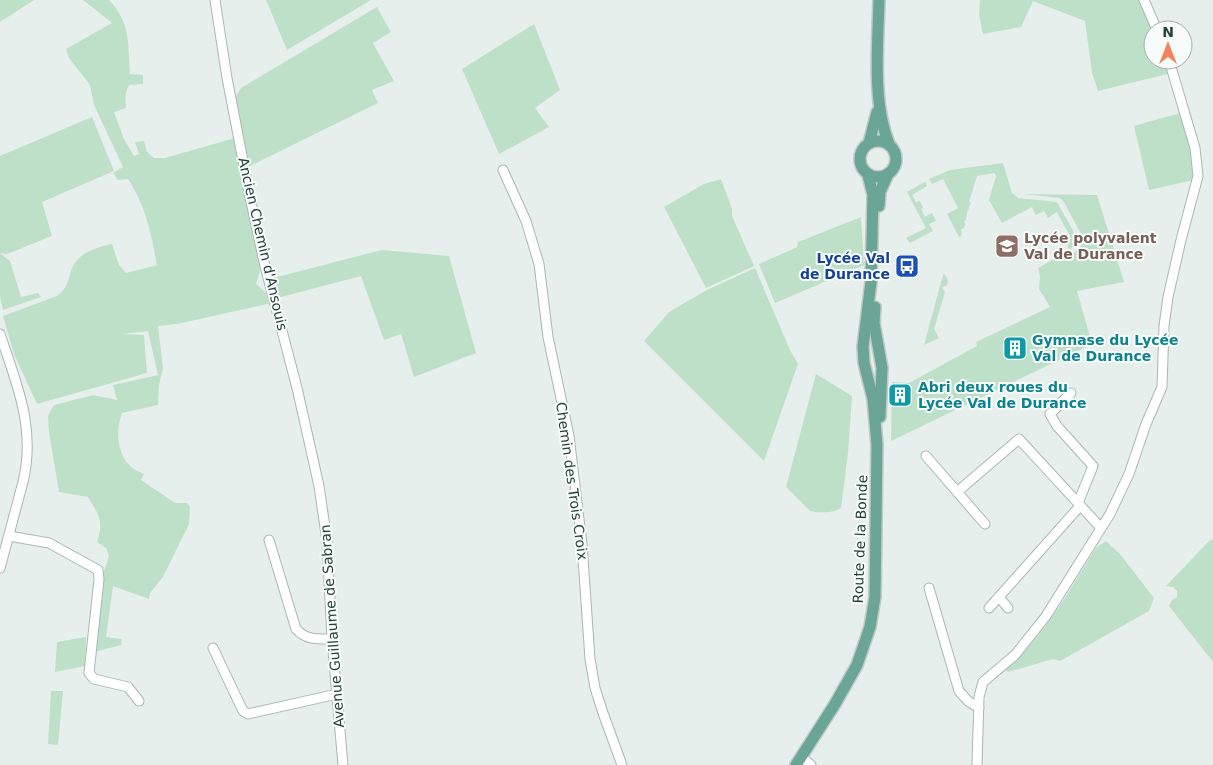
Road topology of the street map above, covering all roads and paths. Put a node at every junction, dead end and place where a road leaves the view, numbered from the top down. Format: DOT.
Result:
graph roads {
  1 [pos="214,0"];
  2 [pos="879,0"];
  3 [pos="1144,0"];
  4 [pos="1153,20"];
  5 [pos="1172,70"];
  6 [pos="878,106"];
  7 [pos="869,143"];
  8 [pos="889,144"];
  9 [pos="503,170"];
  10 [pos="888,174"];
  11 [pos="868,175"];
  12 [pos="0,334"];
  13 [pos="1071,393"];
  14 [pos="877,445"];
  15 [pos="926,456"];
  16 [pos="319,486"];
  17 [pos="957,492"];
  18 [pos="1079,504"];
  19 [pos="985,524"];
  20 [pos="1102,528"];
  21 [pos="9,536"];
  22 [pos="269,540"];
  23 [pos="2,554"];
  24 [pos="0,568"];
  25 [pos="929,588"];
  26 [pos="999,597"];
  27 [pos="989,608"];
  28 [pos="1008,608"];
  29 [pos="332,639"];
  30 [pos="213,648"];
  31 [pos="337,694"];
  32 [pos="139,700"];
  33 [pos="979,708"];
  34 [pos="798,761"];
  35 [pos="343,765"];
  36 [pos="622,765"];
  37 [pos="810,765"];
  38 [pos="977,765"];
  1 -- 16 [label="street, Ancien Chemin d'Ansouis"];
  2 -- 6 [label="main road"];
  3 -- 4 [label="street"];
  5 -- 20 [label="street"];
  6 -- 7 [label="main road"];
  6 -- 8 [label="main road"];
  7 -- 8 [label="main road"];
  7 -- 11 [label="main road"];
  8 -- 10 [label="main road"];
  9 -- 36 [label="street, Chemin des Trois Croix"];
  10 -- 11 [label="main road"];
  10 -- 14 [label="main road, Route de la Bonde"];
  11 -- 14 [label="main road, Route de la Bonde"];
  12 -- 21 [label="street"];
  13 -- 18 [label="street"];
  14 -- 34 [label="main road, Route de la Bonde"];
  15 -- 17 [label="street"];
  16 -- 29 [label="street, Avenue Guillaume de Sabran"];
  17 -- 18 [label="street"];
  17 -- 19 [label="street"];
  18 -- 20 [label="street"];
  18 -- 26 [label="street"];
  20 -- 33 [label="street"];
  21 -- 23 [label="street"];
  21 -- 32 [label="street"];
  22 -- 29 [label="street"];
  23 -- 24 [label="street"];
  25 -- 33 [label="street"];
  26 -- 27 [label="street"];
  26 -- 28 [label="street"];
  29 -- 31 [label="street, Avenue Guillaume de Sabran"];
  30 -- 31 [label="street"];
  31 -- 35 [label="street, Avenue Guillaume de Sabran"];
  33 -- 38 [label="street"];
  34 -- 37 [label="street"];
}
